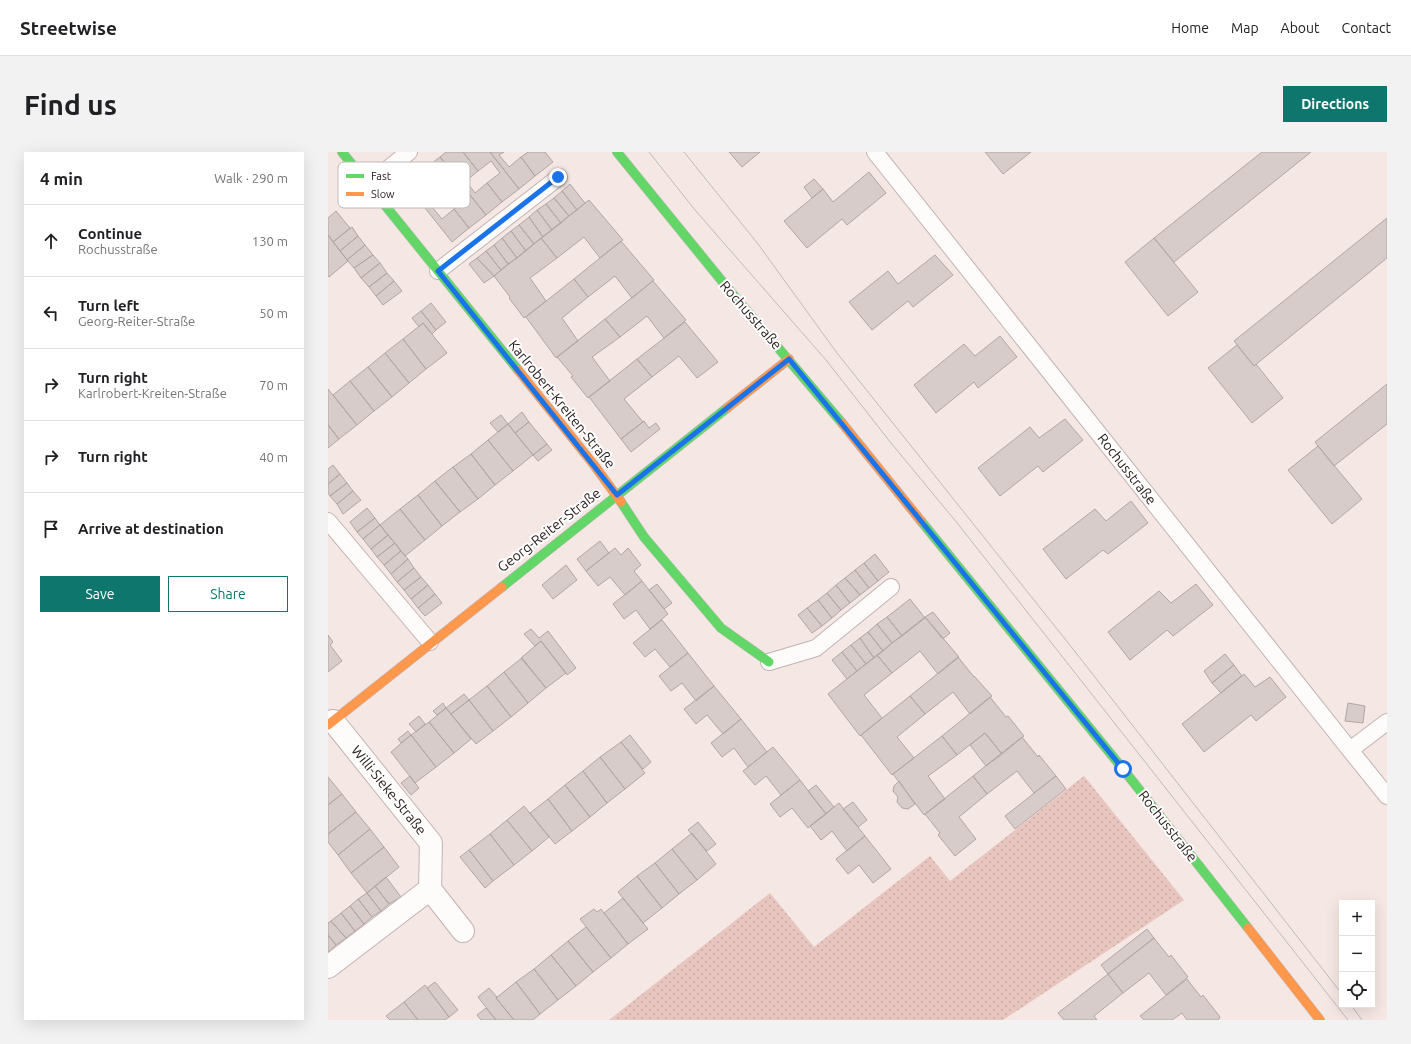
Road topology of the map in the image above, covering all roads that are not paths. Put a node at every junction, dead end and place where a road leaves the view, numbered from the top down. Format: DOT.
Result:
graph roads {
  1 [pos="342,152"];
  2 [pos="409,152"];
  3 [pos="617,152"];
  4 [pos="875,152"];
  5 [pos="350,162"];
  6 [pos="396,162"];
  7 [pos="558,177"];
  8 [pos="388,208"];
  9 [pos="438,271"];
  10 [pos="789,359"];
  11 [pos="617,495"];
  12 [pos="328,521"];
  13 [pos="891,588"];
  14 [pos="430,642"];
  15 [pos="770,662"];
  16 [pos="1387,722"];
  17 [pos="330,723"];
  18 [pos="1350,750"];
  19 [pos="1387,796"];
  20 [pos="430,889"];
  21 [pos="463,931"];
  22 [pos="328,967"];
  23 [pos="1320,1020"];
  1 -- 5 [label="street, Karlrobert-Kreiten-Straße"];
  2 -- 6 [label="lane"];
  3 -- 10 [label="street, Rochusstraße"];
  4 -- 18 [label="lane, Rochusstraße"];
  7 -- 9 [label="lane"];
  8 -- 9 [label="street, Karlrobert-Kreiten-Straße"];
  9 -- 11 [label="street, Karlrobert-Kreiten-Straße"];
  10 -- 11 [label="street, Georg-Reiter-Straße"];
  10 -- 23 [label="street, Rochusstraße"];
  11 -- 14 [label="street, Georg-Reiter-Straße"];
  11 -- 15 [label="street, Karlrobert-Kreiten-Straße"];
  12 -- 14 [label="lane"];
  13 -- 15 [label="lane"];
  14 -- 17 [label="street, Georg-Reiter-Straße"];
  16 -- 18 [label="lane"];
  17 -- 20 [label="street, Willi-Sieke-Straße"];
  18 -- 19 [label="lane, Rochusstraße"];
  20 -- 21 [label="street"];
  20 -- 22 [label="street"];
}
